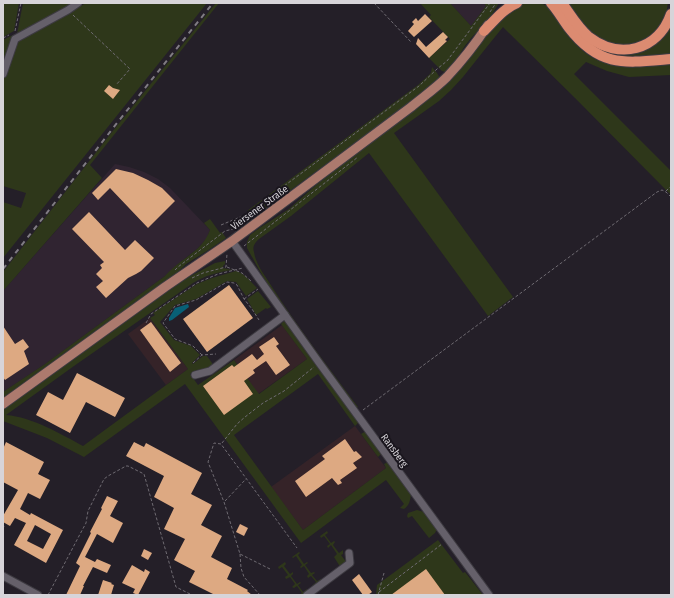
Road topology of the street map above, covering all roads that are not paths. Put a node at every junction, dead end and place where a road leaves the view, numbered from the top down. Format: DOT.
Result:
graph roads {
  1 [pos="78,3"];
  2 [pos="504,3"];
  3 [pos="517,3"];
  4 [pos="553,4"];
  5 [pos="671,14"];
  6 [pos="484,31"];
  7 [pos="671,59"];
  8 [pos="3,74"];
  9 [pos="232,241"];
  10 [pos="285,315"];
  11 [pos="195,375"];
  12 [pos="3,404"];
  13 [pos="349,553"];
  14 [pos="3,576"];
  15 [pos="34,594"];
  16 [pos="307,595"];
  17 [pos="489,595"];
  1 -- 8 [label="street"];
  2 -- 6 [label="main road, Viersener Straße"];
  3 -- 6 [label="highway"];
  4 -- 5 [label="highway"];
  4 -- 7 [label="highway"];
  6 -- 9 [label="main road, Viersener Straße"];
  9 -- 10 [label="street, Ransberg"];
  9 -- 12 [label="main road, Viersener Straße"];
  10 -- 11 [label="street"];
  10 -- 17 [label="street, Ransberg"];
  13 -- 16 [label="street"];
  14 -- 15 [label="street"];
}
